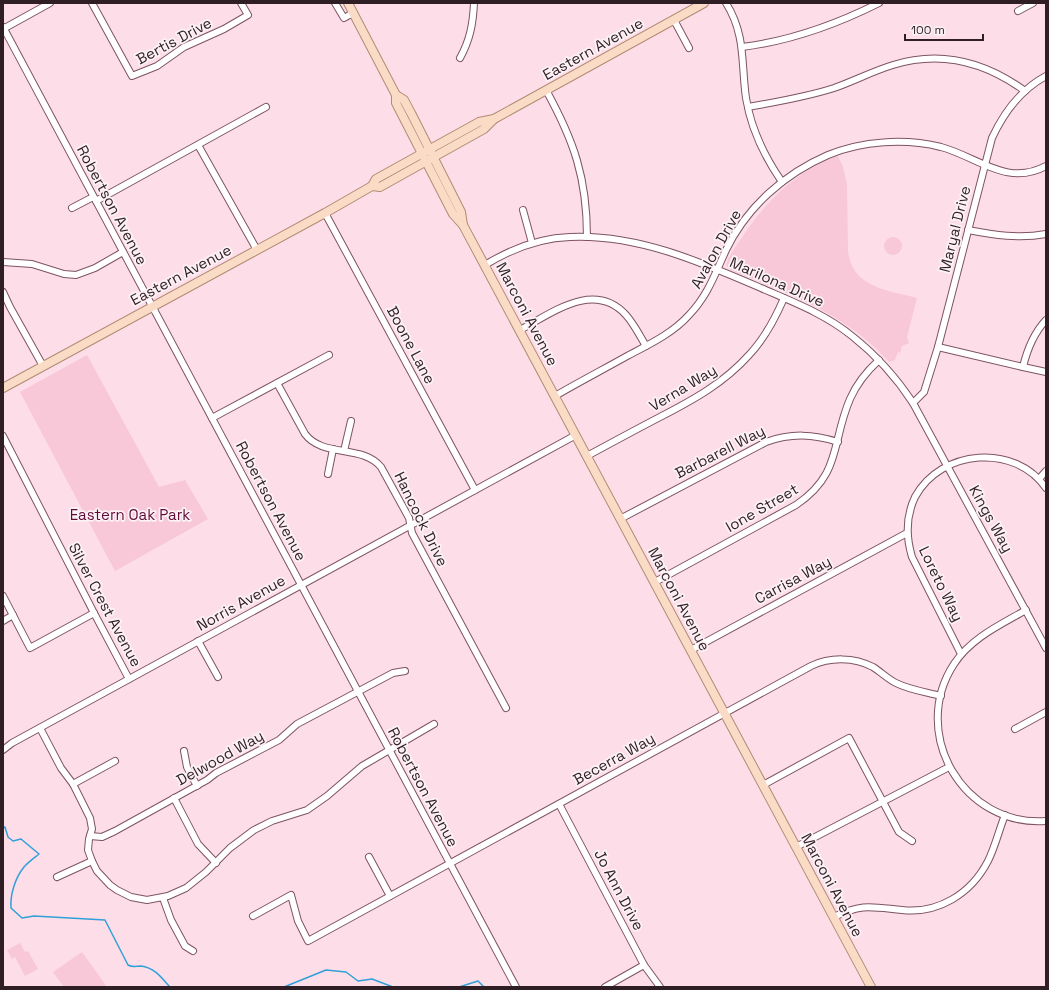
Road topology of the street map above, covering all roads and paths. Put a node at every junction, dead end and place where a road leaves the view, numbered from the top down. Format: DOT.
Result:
graph roads {
  1 [pos="50,3"];
  2 [pos="92,3"];
  3 [pos="241,3"];
  4 [pos="335,3"];
  5 [pos="348,3"];
  6 [pos="474,3"];
  7 [pos="704,3"];
  8 [pos="726,3"];
  9 [pos="879,3"];
  10 [pos="1033,3"];
  11 [pos="1018,11"];
  12 [pos="353,13"];
  13 [pos="674,20"];
  14 [pos="3,28"];
  15 [pos="742,47"];
  16 [pos="689,48"];
  17 [pos="460,58"];
  18 [pos="1046,76"];
  19 [pos="546,90"];
  20 [pos="1025,91"];
  21 [pos="396,95"];
  22 [pos="266,107"];
  23 [pos="748,107"];
  24 [pos="198,145"];
  25 [pos="432,153"];
  26 [pos="424,158"];
  27 [pos="985,165"];
  28 [pos="1046,166"];
  29 [pos="782,182"];
  30 [pos="95,199"];
  31 [pos="72,208"];
  32 [pos="523,210"];
  33 [pos="325,213"];
  34 [pos="463,225"];
  35 [pos="968,230"];
  36 [pos="1046,234"];
  37 [pos="587,237"];
  38 [pos="532,243"];
  39 [pos="257,250"];
  40 [pos="123,252"];
  41 [pos="3,262"];
  42 [pos="485,265"];
  43 [pos="718,270"];
  44 [pos="3,292"];
  45 [pos="784,298"];
  46 [pos="152,306"];
  47 [pos="1046,320"];
  48 [pos="520,330"];
  49 [pos="646,346"];
  50 [pos="938,347"];
  51 [pos="329,355"];
  52 [pos="880,360"];
  53 [pos="43,366"];
  54 [pos="1022,367"];
  55 [pos="1046,372"];
  56 [pos="277,383"];
  57 [pos="3,388"];
  58 [pos="554,396"];
  59 [pos="913,403"];
  60 [pos="212,418"];
  61 [pos="352,421"];
  62 [pos="576,435"];
  63 [pos="3,436"];
  64 [pos="838,442"];
  65 [pos="333,449"];
  66 [pos="344,451"];
  67 [pos="587,456"];
  68 [pos="948,466"];
  69 [pos="1046,471"];
  70 [pos="328,474"];
  71 [pos="1039,479"];
  72 [pos="1046,488"];
  73 [pos="475,490"];
  74 [pos="620,519"];
  75 [pos="410,526"];
  76 [pos="908,533"];
  77 [pos="654,582"];
  78 [pos="301,585"];
  79 [pos="3,596"];
  80 [pos="1026,610"];
  81 [pos="94,613"];
  82 [pos="13,615"];
  83 [pos="3,621"];
  84 [pos="198,641"];
  85 [pos="1046,648"];
  86 [pos="691,650"];
  87 [pos="962,654"];
  88 [pos="405,671"];
  89 [pos="218,677"];
  90 [pos="129,679"];
  91 [pos="358,692"];
  92 [pos="940,696"];
  93 [pos="506,708"];
  94 [pos="1046,712"];
  95 [pos="724,713"];
  96 [pos="434,724"];
  97 [pos="40,728"];
  98 [pos="1014,729"];
  99 [pos="3,750"];
  100 [pos="389,750"];
  101 [pos="184,751"];
  102 [pos="114,761"];
  103 [pos="949,767"];
  104 [pos="73,784"];
  105 [pos="763,785"];
  106 [pos="197,786"];
  107 [pos="174,798"];
  108 [pos="883,801"];
  109 [pos="559,804"];
  110 [pos="1005,815"];
  111 [pos="1046,821"];
  112 [pos="90,836"];
  113 [pos="912,841"];
  114 [pos="796,847"];
  115 [pos="370,857"];
  116 [pos="92,862"];
  117 [pos="216,863"];
  118 [pos="450,863"];
  119 [pos="57,877"];
  120 [pos="390,896"];
  121 [pos="163,898"];
  122 [pos="253,916"];
  123 [pos="834,917"];
  124 [pos="193,951"];
  125 [pos="644,965"];
  126 [pos="516,987"];
  127 [pos="605,987"];
  128 [pos="660,987"];
  129 [pos="871,987"];
  1 -- 14 [label="street"];
  2 -- 3 [label="street, Bertis Drive"];
  4 -- 12 [label="street"];
  5 -- 12 [label="main road, Marconi Avenue"];
  6 -- 17 [label="street"];
  7 -- 13 [label="main road, Eastern Avenue"];
  8 -- 15 [label="street"];
  9 -- 15 [label="street"];
  10 -- 11 [label="street"];
  12 -- 21 [label="main road, Marconi Avenue"];
  13 -- 16 [label="street"];
  13 -- 19 [label="main road, Eastern Avenue"];
  14 -- 30 [label="street, Robertson Avenue"];
  15 -- 23 [label="street"];
  18 -- 20 [label="street, Maryal Drive"];
  19 -- 25 [label="main road, Eastern Avenue"];
  19 -- 37 [label="street"];
  20 -- 23 [label="street"];
  20 -- 27 [label="street, Maryal Drive"];
  21 -- 25 [label="main road, Marconi Avenue"];
  21 -- 26 [label="main road, Marconi Avenue"];
  22 -- 24 [label="street"];
  23 -- 29 [label="street"];
  24 -- 30 [label="street"];
  24 -- 39 [label="street"];
  25 -- 26 [label="main road, Eastern Avenue"];
  25 -- 34 [label="main road, Marconi Avenue"];
  26 -- 33 [label="main road, Eastern Avenue"];
  26 -- 34 [label="main road, Marconi Avenue"];
  27 -- 28 [label="street, Avalon Drive"];
  27 -- 29 [label="street, Avalon Drive"];
  27 -- 35 [label="street, Maryal Drive"];
  29 -- 43 [label="street, Avalon Drive"];
  30 -- 31 [label="street"];
  30 -- 40 [label="street, Robertson Avenue"];
  32 -- 38 [label="street"];
  33 -- 39 [label="main road, Eastern Avenue"];
  33 -- 73 [label="street, Boone Lane"];
  34 -- 42 [label="main road, Marconi Avenue"];
  35 -- 36 [label="street"];
  35 -- 50 [label="street, Maryal Drive"];
  37 -- 38 [label="street, Marilona Drive"];
  37 -- 43 [label="street, Marilona Drive"];
  38 -- 42 [label="street, Marilona Drive"];
  39 -- 46 [label="main road, Eastern Avenue"];
  40 -- 41 [label="street"];
  40 -- 46 [label="street, Robertson Avenue"];
  42 -- 48 [label="main road, Marconi Avenue"];
  43 -- 45 [label="street, Marilona Drive"];
  43 -- 49 [label="street, Avalon Drive"];
  44 -- 53 [label="street"];
  45 -- 52 [label="street, Marilona Drive"];
  45 -- 67 [label="street, Verna Way"];
  46 -- 53 [label="main road, Eastern Avenue"];
  46 -- 60 [label="street, Robertson Avenue"];
  47 -- 54 [label="street"];
  48 -- 49 [label="street"];
  48 -- 58 [label="main road, Marconi Avenue"];
  49 -- 58 [label="street, Avalon Drive"];
  50 -- 54 [label="street"];
  50 -- 59 [label="street, Maryal Drive"];
  51 -- 56 [label="street"];
  52 -- 59 [label="street, Marilona Drive"];
  52 -- 64 [label="street, Ione Street"];
  53 -- 57 [label="main road, Eastern Avenue"];
  54 -- 55 [label="street"];
  56 -- 60 [label="street"];
  56 -- 65 [label="street, Hancock Drive"];
  58 -- 62 [label="main road, Marconi Avenue"];
  59 -- 68 [label="street, Kings Way"];
  60 -- 78 [label="street, Robertson Avenue"];
  61 -- 66 [label="street"];
  62 -- 67 [label="main road, Marconi Avenue"];
  62 -- 73 [label="street, Norris Avenue"];
  63 -- 81 [label="street, Silver Crest Avenue"];
  64 -- 74 [label="street, Barbarell Way"];
  64 -- 77 [label="street, Ione Street"];
  65 -- 66 [label="street, Hancock Drive"];
  65 -- 70 [label="street"];
  66 -- 75 [label="street, Hancock Drive"];
  67 -- 74 [label="main road, Marconi Avenue"];
  68 -- 71 [label="street, Loreto Way"];
  68 -- 76 [label="street, Loreto Way"];
  68 -- 80 [label="street, Kings Way"];
  69 -- 71 [label="street"];
  71 -- 72 [label="street, Loreto Way"];
  73 -- 75 [label="street, Norris Avenue"];
  74 -- 77 [label="main road, Marconi Avenue"];
  75 -- 78 [label="street, Norris Avenue"];
  75 -- 93 [label="street, Hancock Drive"];
  76 -- 86 [label="street, Carrisa Way"];
  76 -- 87 [label="street, Loreto Way"];
  77 -- 86 [label="main road, Marconi Avenue"];
  78 -- 84 [label="street, Norris Avenue"];
  78 -- 91 [label="street, Robertson Avenue"];
  79 -- 82 [label="street"];
  80 -- 85 [label="street, Kings Way"];
  80 -- 87 [label="street"];
  81 -- 82 [label="street"];
  81 -- 90 [label="street, Silver Crest Avenue"];
  82 -- 83 [label="street"];
  84 -- 89 [label="street"];
  84 -- 90 [label="street, Norris Avenue"];
  86 -- 95 [label="main road, Marconi Avenue"];
  87 -- 92 [label="street"];
  88 -- 91 [label="street, Delwood Way"];
  90 -- 97 [label="street, Norris Avenue"];
  91 -- 100 [label="street, Robertson Avenue"];
  91 -- 106 [label="street, Delwood Way"];
  92 -- 95 [label="street, Becerra Way"];
  92 -- 103 [label="street"];
  94 -- 98 [label="street"];
  95 -- 105 [label="main road, Marconi Avenue"];
  95 -- 109 [label="street, Becerra Way"];
  96 -- 100 [label="street"];
  97 -- 99 [label="street, Norris Avenue"];
  97 -- 104 [label="street"];
  100 -- 117 [label="street"];
  100 -- 118 [label="street, Robertson Avenue"];
  101 -- 106 [label="street"];
  102 -- 104 [label="street"];
  103 -- 108 [label="street"];
  103 -- 110 [label="street"];
  104 -- 112 [label="street"];
  105 -- 108 [label="street"];
  105 -- 114 [label="main road, Marconi Avenue"];
  106 -- 107 [label="street, Delwood Way"];
  107 -- 112 [label="street, Delwood Way"];
  107 -- 117 [label="street"];
  108 -- 113 [label="street"];
  108 -- 114 [label="street"];
  109 -- 118 [label="street, Becerra Way"];
  109 -- 125 [label="street, Jo Ann Drive"];
  110 -- 111 [label="street"];
  110 -- 123 [label="street"];
  112 -- 116 [label="street"];
  114 -- 123 [label="main road, Marconi Avenue"];
  115 -- 120 [label="street"];
  116 -- 119 [label="street"];
  116 -- 121 [label="street"];
  117 -- 121 [label="street"];
  118 -- 120 [label="street, Becerra Way"];
  118 -- 126 [label="street, Robertson Avenue"];
  120 -- 122 [label="street, Becerra Way"];
  121 -- 124 [label="street"];
  123 -- 129 [label="main road, Marconi Avenue"];
  125 -- 127 [label="street"];
  125 -- 128 [label="street, Jo Ann Drive"];
}
